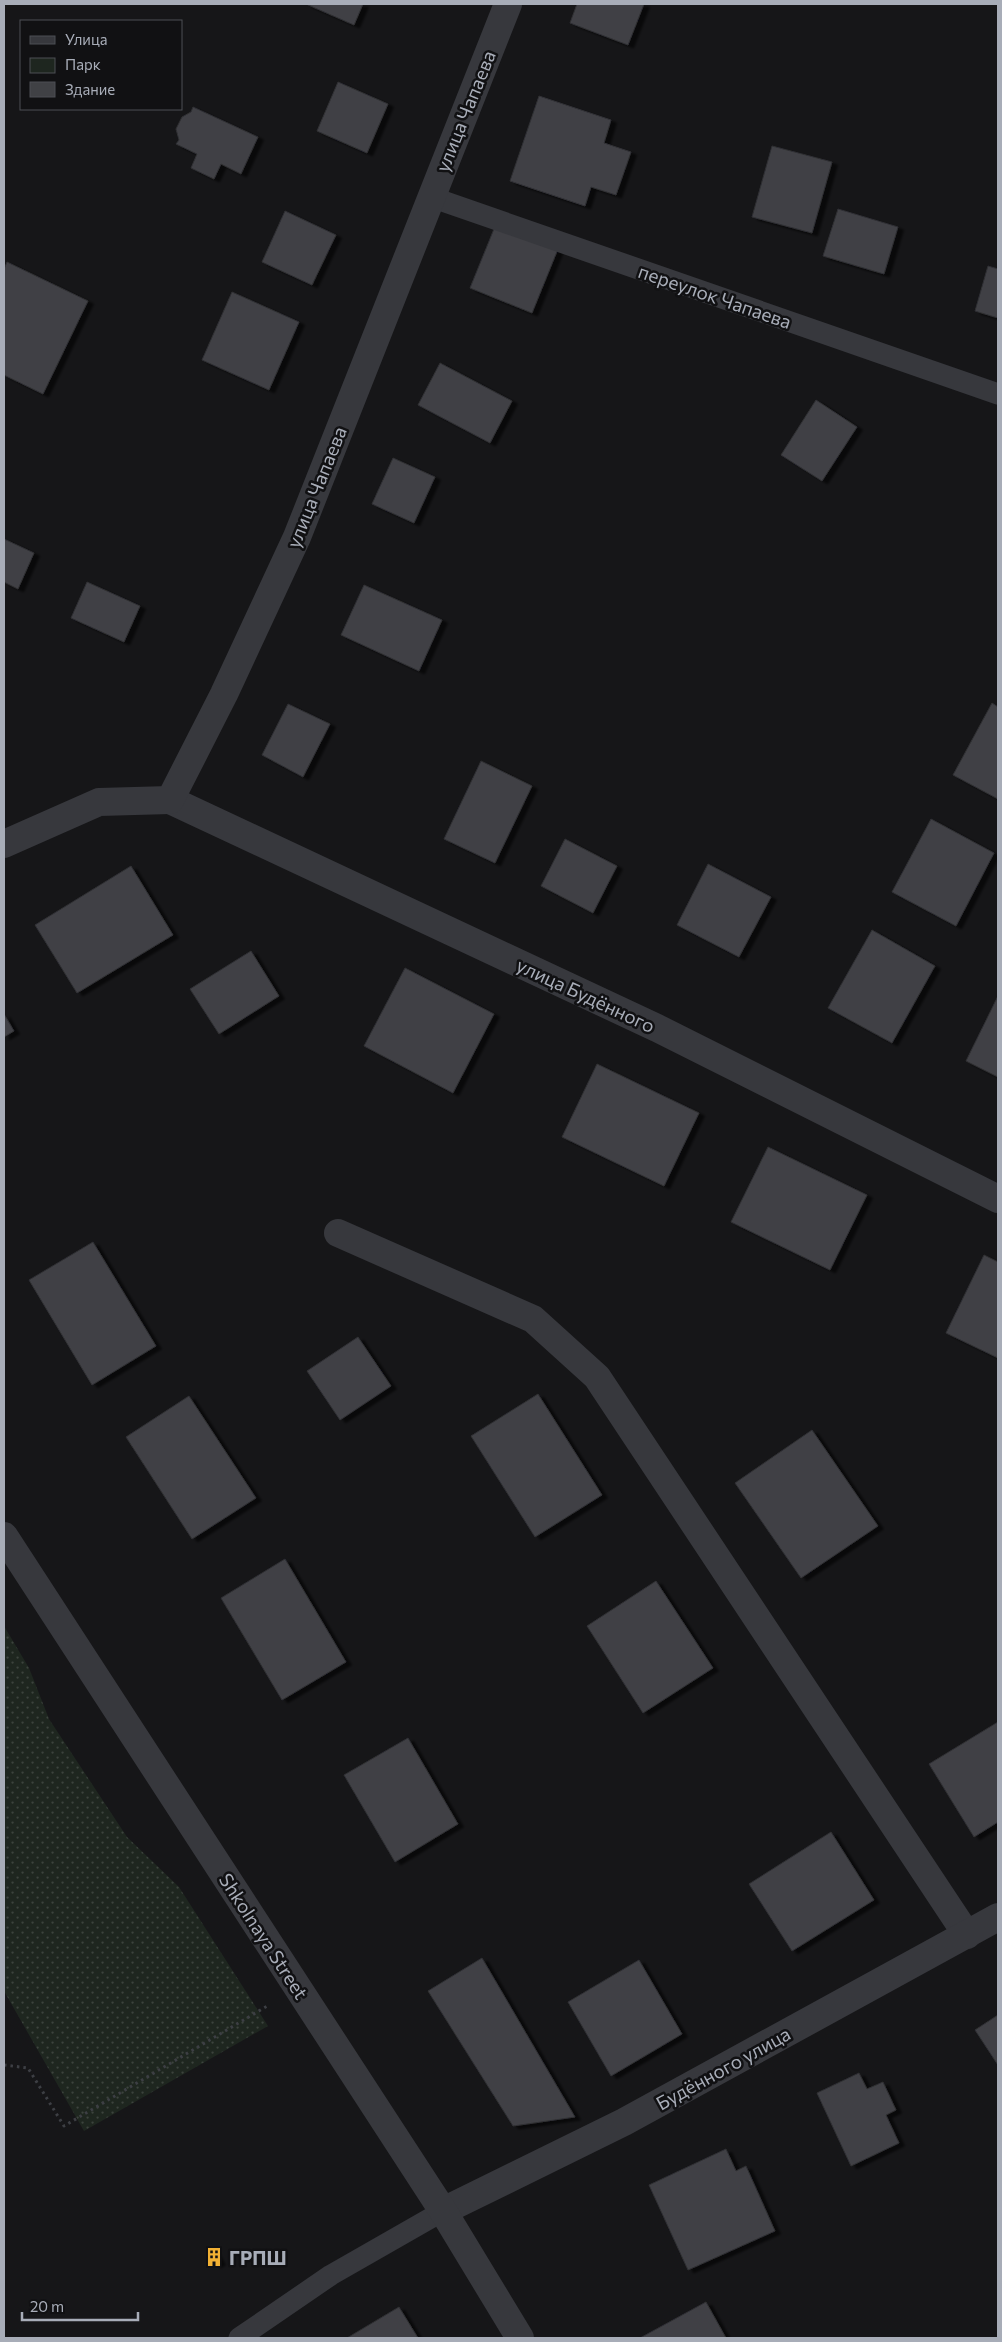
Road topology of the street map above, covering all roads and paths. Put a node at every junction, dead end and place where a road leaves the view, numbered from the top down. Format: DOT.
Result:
graph roads {
  1 [pos="508,4"];
  2 [pos="431,197"];
  3 [pos="998,394"];
  4 [pos="170,800"];
  5 [pos="4,844"];
  6 [pos="998,1199"];
  7 [pos="338,1233"];
  8 [pos="4,1536"];
  9 [pos="998,1917"];
  10 [pos="967,1935"];
  11 [pos="269,2004"];
  12 [pos="4,2065"];
  13 [pos="443,2211"];
  14 [pos="239,2338"];
  15 [pos="520,2338"];
  1 -- 2 [label="street, улица Чапаева"];
  2 -- 3 [label="lane, переулок Чапаева"];
  2 -- 4 [label="street, улица Чапаева"];
  4 -- 5 [label="street"];
  4 -- 6 [label="street, улица Будённого"];
  7 -- 10 [label="street"];
  8 -- 13 [label="street, Shkolnaya Street"];
  9 -- 10 [label="street, Будённого улица"];
  10 -- 13 [label="street, Будённого улица"];
  11 -- 12 [label="path"];
  13 -- 14 [label="lane"];
  13 -- 15 [label="street, Shkolnaya Street"];
}
